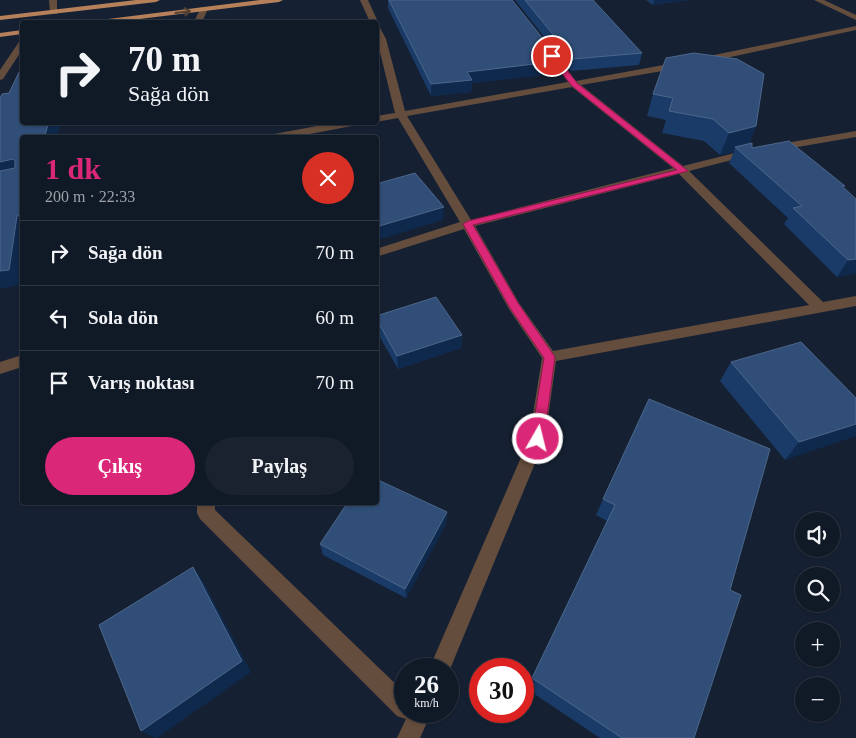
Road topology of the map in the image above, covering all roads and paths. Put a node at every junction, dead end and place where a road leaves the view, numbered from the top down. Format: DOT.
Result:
graph roads {
  1 [pos="54,0"];
  2 [pos="156,0"];
  3 [pos="204,0"];
  4 [pos="279,0"];
  5 [pos="364,0"];
  6 [pos="818,0"];
  7 [pos="204,9"];
  8 [pos="54,12"];
  9 [pos="0,18"];
  10 [pos="856,18"];
  11 [pos="116,20"];
  12 [pos="199,20"];
  13 [pos="373,20"];
  14 [pos="856,28"];
  15 [pos="20,32"];
  16 [pos="379,34"];
  17 [pos="0,35"];
  18 [pos="538,38"];
  19 [pos="20,47"];
  20 [pos="0,77"];
  21 [pos="574,84"];
  22 [pos="401,115"];
  23 [pos="379,119"];
  24 [pos="340,125"];
  25 [pos="856,134"];
  26 [pos="286,135"];
  27 [pos="684,171"];
  28 [pos="468,224"];
  29 [pos="379,252"];
  30 [pos="856,301"];
  31 [pos="821,308"];
  32 [pos="549,357"];
  33 [pos="20,362"];
  34 [pos="0,368"];
  35 [pos="206,505"];
  36 [pos="444,658"];
  37 [pos="394,700"];
  1 -- 8 [label="street"];
  2 -- 8 [label="highway"];
  3 -- 7 [label="highway"];
  4 -- 7 [label="highway"];
  5 -- 13 [label="street"];
  6 -- 10 [label="street"];
  11 -- 7 [label="highway, one-way"];
  7 -- 12 [label="street"];
  8 -- 9 [label="highway"];
  14 -- 21 [label="street"];
  15 -- 17 [label="highway"];
  16 -- 22 [label="street"];
  18 -- 21 [label="street"];
  19 -- 20 [label="street"];
  21 -- 22 [label="street"];
  21 -- 27 [label="street"];
  22 -- 23 [label="street"];
  22 -- 28 [label="street"];
  24 -- 26 [label="street"];
  25 -- 27 [label="street"];
  27 -- 28 [label="street"];
  27 -- 31 [label="street"];
  28 -- 29 [label="street"];
  28 -- 32 [label="street"];
  30 -- 31 [label="street"];
  31 -- 32 [label="street"];
  32 -- 36 [label="street"];
  33 -- 34 [label="street"];
  35 -- 37 [label="street"];
}
